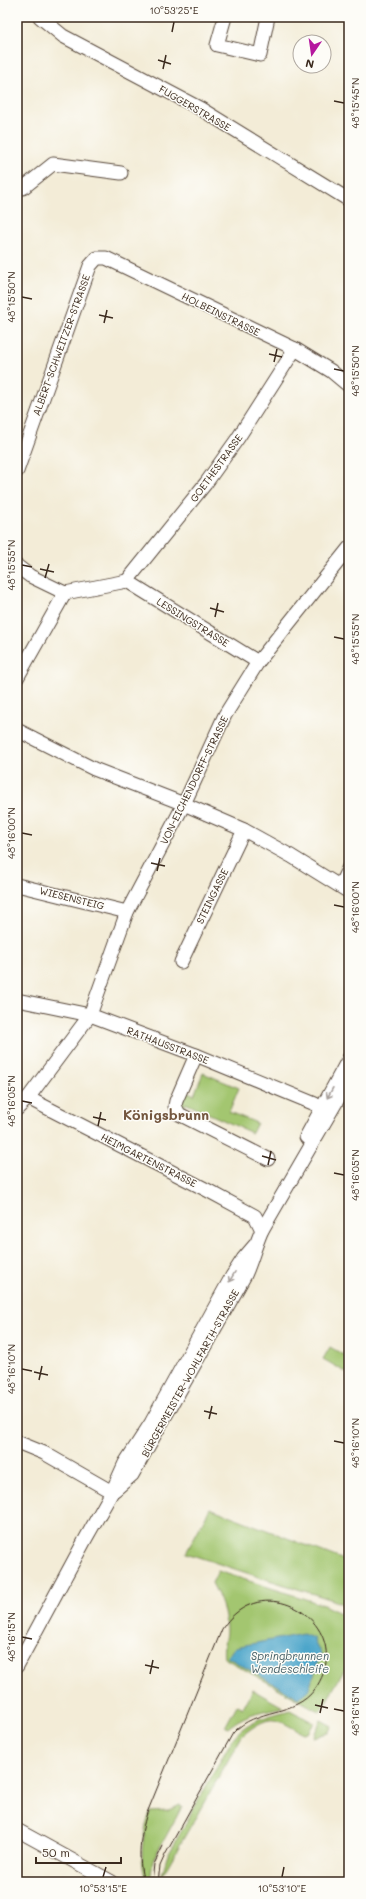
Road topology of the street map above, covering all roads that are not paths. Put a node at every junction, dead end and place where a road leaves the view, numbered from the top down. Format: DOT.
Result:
graph roads {
  1 [pos="40,17"];
  2 [pos="225,17"];
  3 [pos="268,17"];
  4 [pos="121,174"];
  5 [pos="17,188"];
  6 [pos="349,200"];
  7 [pos="90,266"];
  8 [pos="295,349"];
  9 [pos="349,386"];
  10 [pos="17,471"];
  11 [pos="349,548"];
  12 [pos="17,566"];
  13 [pos="128,581"];
  14 [pos="65,593"];
  15 [pos="258,662"];
  16 [pos="17,678"];
  17 [pos="17,730"];
  18 [pos="184,804"];
  19 [pos="244,830"];
  20 [pos="349,867"];
  21 [pos="17,885"];
  22 [pos="345,889"];
  23 [pos="127,912"];
  24 [pos="181,962"];
  25 [pos="17,1000"];
  26 [pos="90,1015"];
  27 [pos="196,1055"];
  28 [pos="349,1058"];
  29 [pos="349,1080"];
  30 [pos="28,1098"];
  31 [pos="315,1104"];
  32 [pos="17,1109"];
  33 [pos="268,1159"];
  34 [pos="262,1230"];
  35 [pos="17,1442"];
  36 [pos="112,1492"];
  37 [pos="17,1666"];
  38 [pos="17,1830"];
  39 [pos="112,1882"];
  1 -- 6 [label="street, FUGGERSTRASSE"];
  2 -- 3 [label="street"];
  4 -- 5 [label="street"];
  7 -- 8 [label="street, HOLBEINSTRASSE"];
  7 -- 10 [label="street, ALBERT-SCHWEITZER-STRASSE"];
  8 -- 9 [label="street, HOLBEINSTRASSE"];
  8 -- 13 [label="street, GOETHESTRASSE"];
  11 -- 15 [label="street, VON-EICHENDORFF-STRASSE"];
  12 -- 14 [label="street"];
  13 -- 14 [label="street"];
  13 -- 15 [label="street, LESSINGSTRASSE"];
  14 -- 16 [label="street"];
  15 -- 18 [label="street, VON-EICHENDORFF-STRASSE"];
  17 -- 18 [label="street"];
  18 -- 19 [label="street"];
  18 -- 23 [label="street, VON-EICHENDORFF-STRASSE"];
  19 -- 22 [label="street"];
  19 -- 24 [label="street, STEINGASSE"];
  20 -- 22 [label="street"];
  21 -- 23 [label="street, WIESENSTEIG"];
  23 -- 26 [label="street, VON-EICHENDORFF-STRASSE"];
  25 -- 26 [label="street, RATHAUSSTRASSE"];
  26 -- 27 [label="street, RATHAUSSTRASSE"];
  26 -- 30 [label="street, VON-EICHENDORFF-STRASSE"];
  27 -- 31 [label="street, RATHAUSSTRASSE"];
  27 -- 33 [label="street"];
  28 -- 34 [label="street, BÜRGERMEISTER-WOHLFARTH-STRASSE, one-way"];
  29 -- 34 [label="street, BÜRGERMEISTER-WOHLFARTH-STRASSE"];
  30 -- 32 [label="street, VON-EICHENDORFF-STRASSE"];
  30 -- 34 [label="street, HEIMGARTENSTRASSE"];
  34 -- 36 [label="street, BÜRGERMEISTER-WOHLFARTH-STRASSE"];
  35 -- 36 [label="street"];
  36 -- 37 [label="street, BÜRGERMEISTER-WOHLFARTH-STRASSE"];
  38 -- 39 [label="street"];
}
